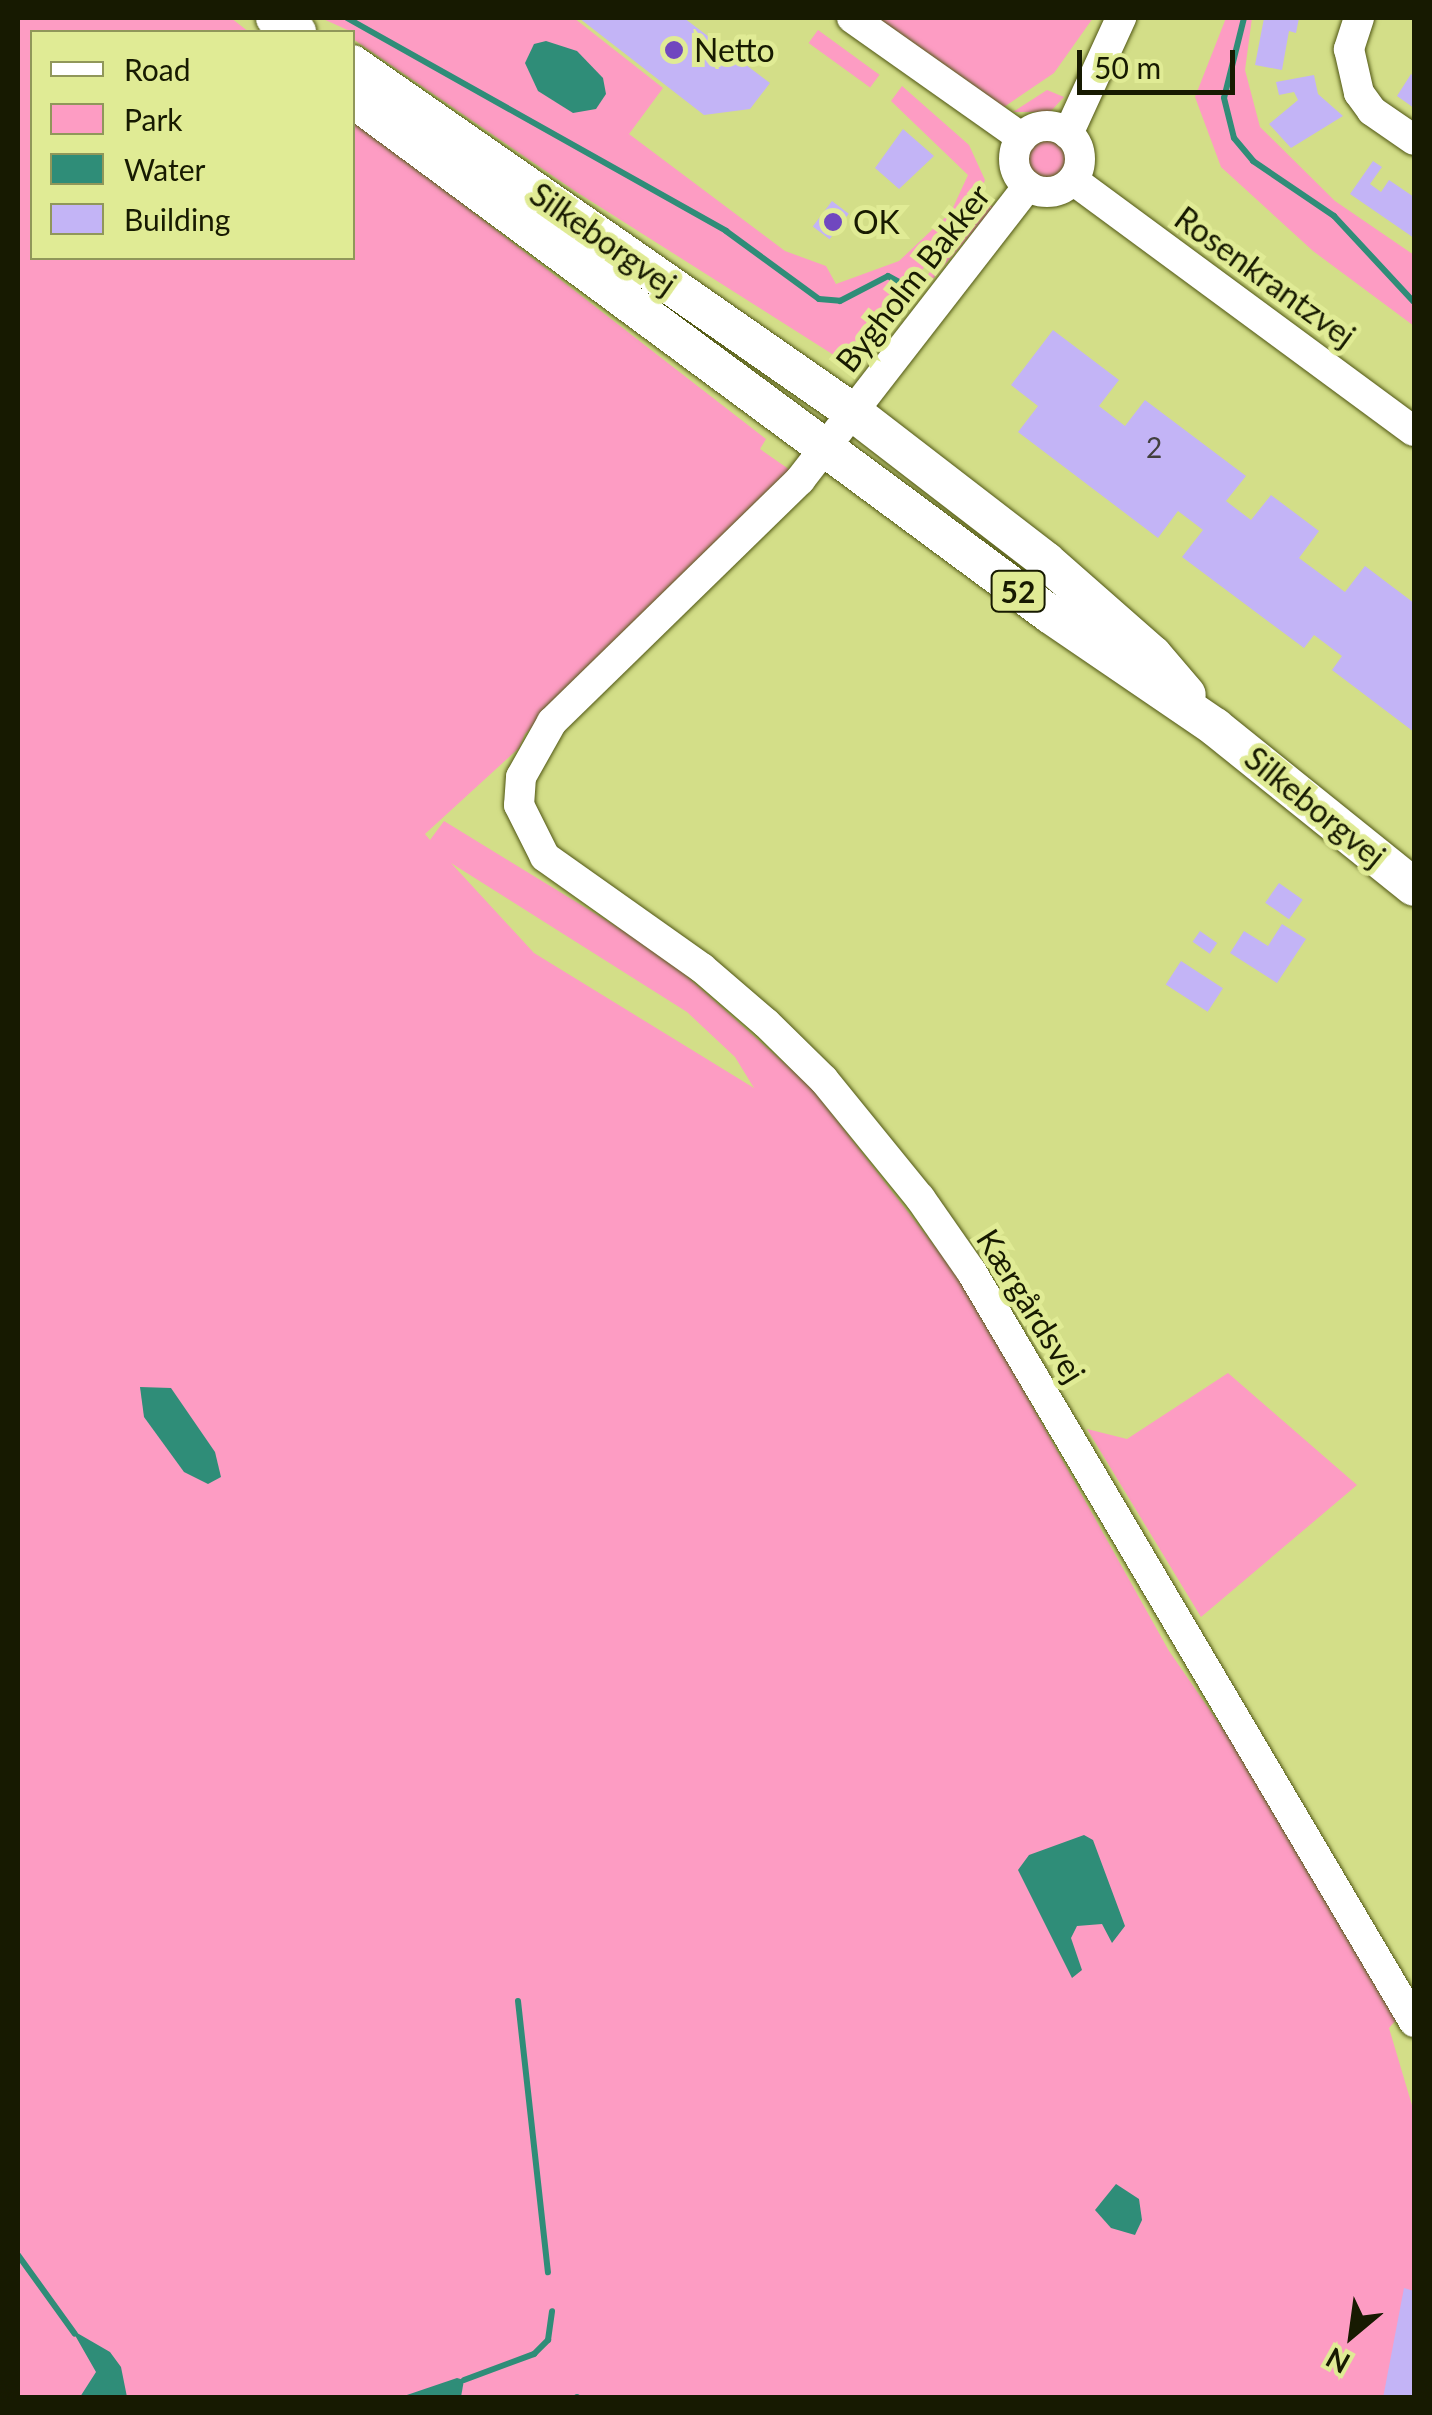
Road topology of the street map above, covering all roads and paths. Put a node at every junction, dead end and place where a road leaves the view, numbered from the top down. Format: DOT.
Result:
graph roads {
  1 [pos="852,18"];
  2 [pos="1122,18"];
  3 [pos="1359,18"];
  4 [pos="355,66"];
  5 [pos="355,100"];
  6 [pos="1068,134"];
  7 [pos="1022,138"];
  8 [pos="1414,140"];
  9 [pos="1073,180"];
  10 [pos="1028,186"];
  11 [pos="854,414"];
  12 [pos="1414,431"];
  13 [pos="826,448"];
  14 [pos="1215,727"];
  15 [pos="1414,887"];
  16 [pos="1414,2022"];
  1 -- 7 [label="street"];
  2 -- 6 [label="street"];
  3 -- 8 [label="street"];
  4 -- 11 [label="main road, Silkeborgvej / 52"];
  5 -- 13 [label="main road, Silkeborgvej / 52"];
  6 -- 7 [label="street"];
  6 -- 9 [label="street"];
  7 -- 10 [label="street"];
  9 -- 10 [label="street"];
  9 -- 12 [label="street, Rosenkrantzvej"];
  10 -- 11 [label="street, Bygholm Bakker"];
  11 -- 13 [label="street"];
  11 -- 14 [label="main road, Silkeborgvej / 52"];
  13 -- 14 [label="main road, Silkeborgvej / 52"];
  13 -- 16 [label="street, Kærgårdsvej"];
  14 -- 15 [label="main road, Silkeborgvej / 52"];
}
